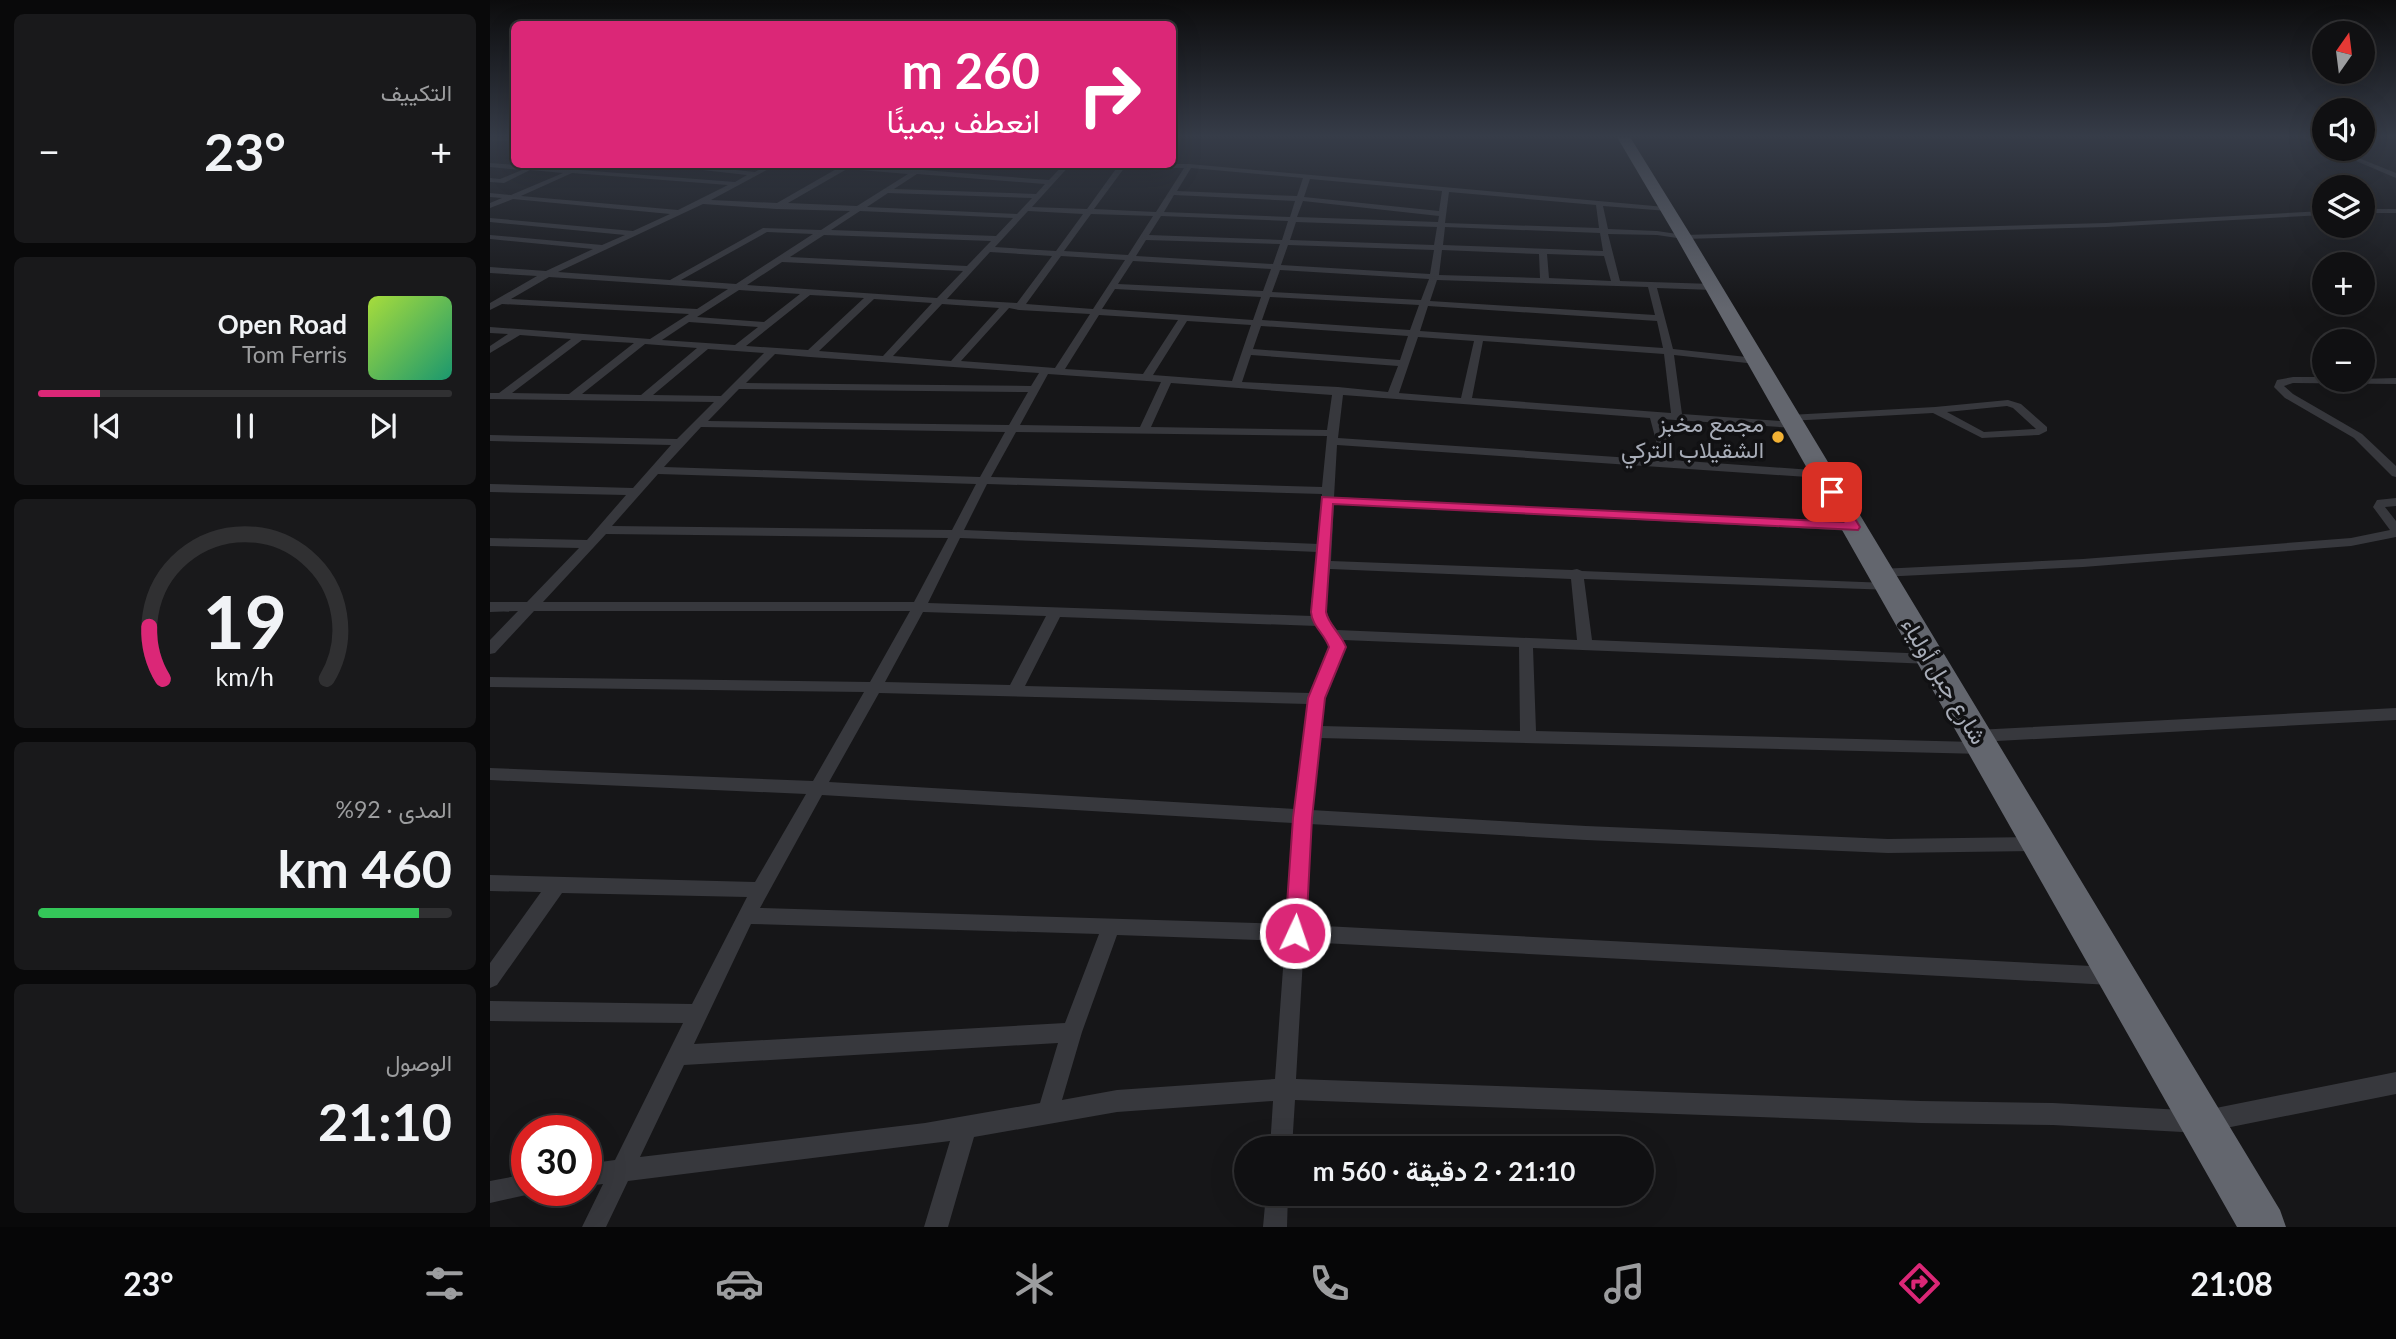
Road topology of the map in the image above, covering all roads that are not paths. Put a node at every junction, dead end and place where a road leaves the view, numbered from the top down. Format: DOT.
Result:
graph roads {
  1 [pos="518,194"];
  2 [pos="717,194"];
  3 [pos="798,194"];
  4 [pos="881,194"];
  5 [pos="984,194"];
  6 [pos="1100,194"];
  7 [pos="1170,194"];
  8 [pos="1199,194"];
  9 [pos="1303,194"];
  10 [pos="1445,194"];
  11 [pos="1496,194"];
  12 [pos="1656,194"];
  13 [pos="490,195"];
  14 [pos="1037,196"];
  15 [pos="511,197"];
  16 [pos="1302,199"];
  17 [pos="701,202"];
  18 [pos="1599,203"];
  19 [pos="490,206"];
  20 [pos="776,207"];
  21 [pos="1665,209"];
  22 [pos="855,210"];
  23 [pos="1088,210"];
  24 [pos="2375,211"];
  25 [pos="2396,211"];
  26 [pos="678,212"];
  27 [pos="1023,212"];
  28 [pos="1160,213"];
  29 [pos="1443,214"];
  30 [pos="2312,214"];
  31 [pos="991,215"];
  32 [pos="490,220"];
  33 [pos="1293,220"];
  34 [pos="982,223"];
  35 [pos="1443,226"];
  36 [pos="973,230"];
  37 [pos="1604,231"];
  38 [pos="820,232"];
  39 [pos="634,233"];
  40 [pos="490,237"];
  41 [pos="1143,237"];
  42 [pos="1684,237"];
  43 [pos="964,238"];
  44 [pos="998,239"];
  45 [pos="1284,244"];
  46 [pos="605,248"];
  47 [pos="989,249"];
  48 [pos="1440,249"];
  49 [pos="1058,252"];
  50 [pos="1543,253"];
  51 [pos="1608,254"];
  52 [pos="1130,258"];
  53 [pos="778,259"];
  54 [pos="1277,267"];
  55 [pos="971,269"];
  56 [pos="490,270"];
  57 [pos="547,274"];
  58 [pos="1434,277"];
  59 [pos="1232,278"];
  60 [pos="671,282"];
  61 [pos="1545,282"];
  62 [pos="1616,283"];
  63 [pos="1652,284"];
  64 [pos="1112,286"];
  65 [pos="1713,286"];
  66 [pos="737,287"];
  67 [pos="808,292"];
  68 [pos="1268,294"];
  69 [pos="490,295"];
  70 [pos="872,296"];
  71 [pos="505,298"];
  72 [pos="940,301"];
  73 [pos="1426,303"];
  74 [pos="1006,306"];
  75 [pos="490,307"];
  76 [pos="1018,307"];
  77 [pos="698,312"];
  78 [pos="1097,312"];
  79 [pos="1184,318"];
  80 [pos="1661,318"];
  81 [pos="687,319"];
  82 [pos="1258,323"];
  83 [pos="766,325"];
  84 [pos="490,330"];
  85 [pos="518,332"];
  86 [pos="1415,334"];
  87 [pos="579,337"];
  88 [pos="1479,338"];
  89 [pos="648,341"];
  90 [pos="705,346"];
  91 [pos="736,349"];
  92 [pos="490,350"];
  93 [pos="772,351"];
  94 [pos="1669,351"];
  95 [pos="1249,352"];
  96 [pos="810,354"];
  97 [pos="886,358"];
  98 [pos="1756,361"];
  99 [pos="954,363"];
  100 [pos="1404,363"];
  101 [pos="1052,370"];
  102 [pos="1147,376"];
  103 [pos="1168,378"];
  104 [pos="2396,381"];
  105 [pos="1236,383"];
  106 [pos="735,386"];
  107 [pos="1036,389"];
  108 [pos="1338,390"];
  109 [pos="1392,394"];
  110 [pos="490,396"];
  111 [pos="502,396"];
  112 [pos="572,397"];
  113 [pos="642,399"];
  114 [pos="722,399"];
  115 [pos="1466,400"];
  116 [pos="1935,410"];
  117 [pos="1654,414"];
  118 [pos="1677,416"];
  119 [pos="1791,422"];
  120 [pos="698,424"];
  121 [pos="1015,427"];
  122 [pos="1144,430"];
  123 [pos="1331,437"];
  124 [pos="490,438"];
  125 [pos="680,442"];
  126 [pos="1667,462"];
  127 [pos="654,470"];
  128 [pos="2396,473"];
  129 [pos="1822,474"];
  130 [pos="983,481"];
  131 [pos="490,488"];
  132 [pos="635,492"];
  133 [pos="1327,496"];
  134 [pos="2396,502"];
  135 [pos="1853,527"];
  136 [pos="601,530"];
  137 [pos="957,534"];
  138 [pos="490,542"];
  139 [pos="590,544"];
  140 [pos="1325,548"];
  141 [pos="1324,565"];
  142 [pos="1577,573"];
  143 [pos="1884,580"];
  144 [pos="490,607"];
  145 [pos="529,607"];
  146 [pos="919,607"];
  147 [pos="1056,611"];
  148 [pos="1320,621"];
  149 [pos="1333,635"];
  150 [pos="1526,642"];
  151 [pos="1585,644"];
  152 [pos="490,649"];
  153 [pos="1931,659"];
  154 [pos="490,682"];
  155 [pos="873,687"];
  156 [pos="1014,691"];
  157 [pos="1316,698"];
  158 [pos="2396,715"];
  159 [pos="1314,732"];
  160 [pos="1528,736"];
  161 [pos="1980,742"];
  162 [pos="490,774"];
  163 [pos="816,788"];
  164 [pos="1302,818"];
  165 [pos="2038,844"];
  166 [pos="490,883"];
  167 [pos="558,885"];
  168 [pos="760,890"];
  169 [pos="746,916"];
  170 [pos="1111,926"];
  171 [pos="1295,933"];
  172 [pos="2116,976"];
  173 [pos="490,979"];
  174 [pos="490,1011"];
  175 [pos="697,1014"];
  176 [pos="1072,1032"];
  177 [pos="679,1055"];
  178 [pos="2396,1083"];
  179 [pos="1285,1089"];
  180 [pos="1048,1112"];
  181 [pos="2201,1122"];
  182 [pos="965,1128"];
  183 [pos="1282,1136"];
  184 [pos="624,1168"];
  185 [pos="602,1172"];
  186 [pos="511,1188"];
  187 [pos="490,1192"];
  188 [pos="1276,1206"];
  189 [pos="594,1227"];
  190 [pos="936,1227"];
  191 [pos="1275,1227"];
  192 [pos="2263,1227"];
  1 -- 15 [label="street"];
  2 -- 17 [label="street"];
  3 -- 20 [label="street"];
  4 -- 22 [label="street"];
  5 -- 14 [label="street"];
  6 -- 23 [label="street"];
  7 -- 28 [label="street"];
  8 -- 16 [label="street"];
  9 -- 16 [label="street"];
  10 -- 29 [label="street"];
  11 -- 18 [label="street"];
  12 -- 21 [label="highway, شارع جبل أولياء"];
  13 -- 15 [label="street"];
  14 -- 27 [label="street"];
  15 -- 19 [label="street"];
  15 -- 26 [label="street"];
  16 -- 29 [label="street"];
  16 -- 33 [label="street"];
  17 -- 20 [label="street"];
  17 -- 26 [label="street"];
  18 -- 21 [label="street"];
  18 -- 37 [label="street"];
  20 -- 22 [label="street"];
  21 -- 42 [label="highway, شارع جبل أولياء"];
  22 -- 31 [label="street"];
  22 -- 38 [label="street"];
  23 -- 27 [label="street"];
  23 -- 28 [label="street"];
  23 -- 49 [label="street"];
  24 -- 25 [label="street"];
  26 -- 39 [label="street"];
  27 -- 31 [label="street"];
  27 -- 44 [label="street"];
  28 -- 33 [label="street"];
  28 -- 41 [label="street"];
  29 -- 35 [label="street"];
  30 -- 42 [label="street"];
  31 -- 34 [label="street"];
  32 -- 39 [label="street"];
  33 -- 35 [label="street"];
  33 -- 45 [label="street"];
  35 -- 37 [label="street"];
  35 -- 48 [label="street"];
  36 -- 43 [label="street"];
  37 -- 42 [label="street"];
  37 -- 51 [label="street"];
  38 -- 43 [label="street"];
  38 -- 53 [label="street"];
  38 -- 60 [label="street"];
  39 -- 46 [label="street"];
  40 -- 46 [label="street"];
  41 -- 45 [label="street"];
  41 -- 52 [label="street"];
  42 -- 65 [label="highway, شارع جبل أولياء"];
  43 -- 44 [label="street"];
  44 -- 47 [label="street"];
  45 -- 48 [label="street"];
  45 -- 54 [label="street"];
  46 -- 57 [label="street"];
  47 -- 49 [label="street"];
  47 -- 55 [label="street"];
  48 -- 50 [label="street"];
  48 -- 58 [label="street"];
  49 -- 52 [label="street"];
  49 -- 76 [label="street"];
  50 -- 51 [label="street"];
  50 -- 61 [label="street"];
  51 -- 62 [label="street"];
  52 -- 59 [label="street"];
  52 -- 64 [label="street"];
  53 -- 55 [label="street"];
  53 -- 66 [label="street"];
  54 -- 58 [label="street"];
  54 -- 59 [label="street"];
  54 -- 68 [label="street"];
  55 -- 72 [label="street"];
  56 -- 57 [label="street"];
  57 -- 60 [label="street"];
  57 -- 71 [label="street"];
  58 -- 61 [label="street"];
  58 -- 73 [label="street"];
  59 -- 64 [label="street"];
  59 -- 68 [label="street"];
  60 -- 66 [label="street"];
  61 -- 62 [label="street"];
  62 -- 63 [label="street"];
  63 -- 65 [label="street"];
  63 -- 80 [label="street"];
  64 -- 78 [label="street"];
  65 -- 98 [label="highway, شارع جبل أولياء"];
  66 -- 67 [label="street"];
  66 -- 77 [label="street"];
  67 -- 70 [label="street"];
  67 -- 83 [label="street"];
  68 -- 73 [label="street"];
  68 -- 82 [label="street"];
  69 -- 71 [label="street"];
  70 -- 72 [label="street"];
  70 -- 96 [label="street"];
  71 -- 75 [label="street"];
  71 -- 77 [label="street"];
  72 -- 74 [label="street"];
  72 -- 97 [label="street"];
  73 -- 80 [label="street"];
  73 -- 86 [label="street"];
  74 -- 76 [label="street"];
  74 -- 99 [label="street"];
  76 -- 78 [label="street"];
  77 -- 81 [label="street"];
  78 -- 79 [label="street"];
  78 -- 101 [label="street"];
  79 -- 82 [label="street"];
  79 -- 102 [label="street"];
  80 -- 94 [label="street"];
  81 -- 83 [label="street"];
  81 -- 89 [label="street"];
  82 -- 86 [label="street"];
  82 -- 95 [label="street"];
  83 -- 91 [label="street"];
  84 -- 85 [label="street"];
  85 -- 87 [label="street"];
  85 -- 92 [label="street"];
  86 -- 88 [label="street"];
  86 -- 100 [label="street"];
  87 -- 89 [label="street"];
  87 -- 111 [label="street"];
  88 -- 94 [label="street"];
  88 -- 115 [label="street"];
  89 -- 90 [label="street"];
  89 -- 112 [label="street"];
  90 -- 91 [label="street"];
  90 -- 113 [label="street"];
  91 -- 93 [label="street"];
  93 -- 96 [label="street"];
  93 -- 106 [label="street"];
  94 -- 98 [label="street"];
  94 -- 118 [label="street"];
  95 -- 100 [label="street"];
  95 -- 105 [label="street"];
  96 -- 97 [label="street"];
  97 -- 99 [label="street"];
  98 -- 119 [label="highway, شارع جبل أولياء"];
  99 -- 101 [label="street"];
  100 -- 109 [label="street"];
  101 -- 102 [label="street"];
  101 -- 107 [label="street"];
  102 -- 103 [label="street"];
  103 -- 105 [label="street"];
  103 -- 122 [label="street"];
  104 -- 128 [label="street"];
  105 -- 108 [label="street"];
  106 -- 107 [label="street"];
  106 -- 114 [label="street"];
  107 -- 121 [label="street"];
  108 -- 109 [label="street"];
  108 -- 123 [label="street"];
  109 -- 115 [label="street"];
  110 -- 111 [label="street"];
  111 -- 112 [label="street"];
  112 -- 113 [label="street"];
  113 -- 114 [label="street"];
  114 -- 120 [label="street"];
  115 -- 117 [label="street"];
  116 -- 116 [label="street"];
  116 -- 119 [label="street"];
  117 -- 118 [label="street"];
  117 -- 126 [label="street"];
  118 -- 119 [label="street"];
  119 -- 129 [label="highway, شارع جبل أولياء"];
  120 -- 121 [label="street"];
  120 -- 125 [label="street"];
  121 -- 122 [label="street"];
  121 -- 130 [label="street"];
  122 -- 123 [label="street"];
  123 -- 126 [label="street"];
  123 -- 133 [label="street"];
  124 -- 125 [label="street"];
  125 -- 127 [label="street"];
  126 -- 129 [label="street"];
  127 -- 130 [label="street"];
  127 -- 132 [label="street"];
  129 -- 135 [label="highway, شارع جبل أولياء"];
  130 -- 133 [label="street"];
  130 -- 137 [label="street"];
  131 -- 132 [label="street"];
  132 -- 136 [label="street"];
  133 -- 135 [label="street"];
  133 -- 140 [label="street"];
  134 -- 143 [label="street"];
  135 -- 143 [label="highway, شارع جبل أولياء"];
  136 -- 137 [label="street"];
  136 -- 139 [label="street"];
  137 -- 140 [label="street"];
  137 -- 146 [label="street"];
  138 -- 139 [label="street"];
  139 -- 145 [label="street"];
  140 -- 141 [label="street"];
  141 -- 142 [label="street"];
  141 -- 148 [label="street"];
  142 -- 143 [label="street"];
  142 -- 151 [label="street"];
  143 -- 153 [label="highway, شارع جبل أولياء"];
  144 -- 145 [label="street"];
  145 -- 146 [label="street"];
  145 -- 152 [label="street"];
  146 -- 147 [label="street"];
  146 -- 155 [label="street"];
  147 -- 148 [label="street"];
  147 -- 156 [label="street"];
  148 -- 149 [label="street"];
  149 -- 150 [label="street"];
  149 -- 157 [label="street"];
  150 -- 151 [label="street"];
  150 -- 160 [label="street"];
  151 -- 153 [label="street"];
  153 -- 161 [label="highway, شارع جبل أولياء"];
  154 -- 155 [label="street"];
  155 -- 156 [label="street"];
  155 -- 163 [label="street"];
  156 -- 157 [label="street"];
  157 -- 159 [label="street"];
  158 -- 161 [label="street"];
  159 -- 160 [label="street"];
  159 -- 164 [label="street"];
  160 -- 161 [label="street"];
  161 -- 165 [label="highway, شارع جبل أولياء"];
  162 -- 163 [label="street"];
  163 -- 164 [label="street"];
  163 -- 168 [label="street"];
  164 -- 165 [label="street"];
  164 -- 171 [label="street"];
  165 -- 172 [label="highway, شارع جبل أولياء"];
  166 -- 167 [label="street"];
  167 -- 168 [label="street"];
  167 -- 173 [label="street"];
  168 -- 169 [label="street"];
  169 -- 170 [label="street"];
  169 -- 175 [label="street"];
  170 -- 171 [label="street"];
  170 -- 176 [label="street"];
  171 -- 172 [label="street"];
  171 -- 179 [label="street"];
  172 -- 181 [label="highway, شارع جبل أولياء"];
  174 -- 175 [label="street"];
  175 -- 177 [label="street"];
  176 -- 177 [label="street"];
  176 -- 180 [label="street"];
  177 -- 184 [label="street"];
  178 -- 181 [label="street"];
  179 -- 180 [label="street"];
  179 -- 181 [label="street"];
  179 -- 183 [label="street"];
  180 -- 182 [label="street"];
  181 -- 192 [label="highway, شارع جبل أولياء"];
  182 -- 184 [label="street"];
  182 -- 190 [label="street"];
  184 -- 185 [label="street"];
  184 -- 189 [label="street"];
  186 -- 187 [label="street"];
  188 -- 191 [label="street"];
}
